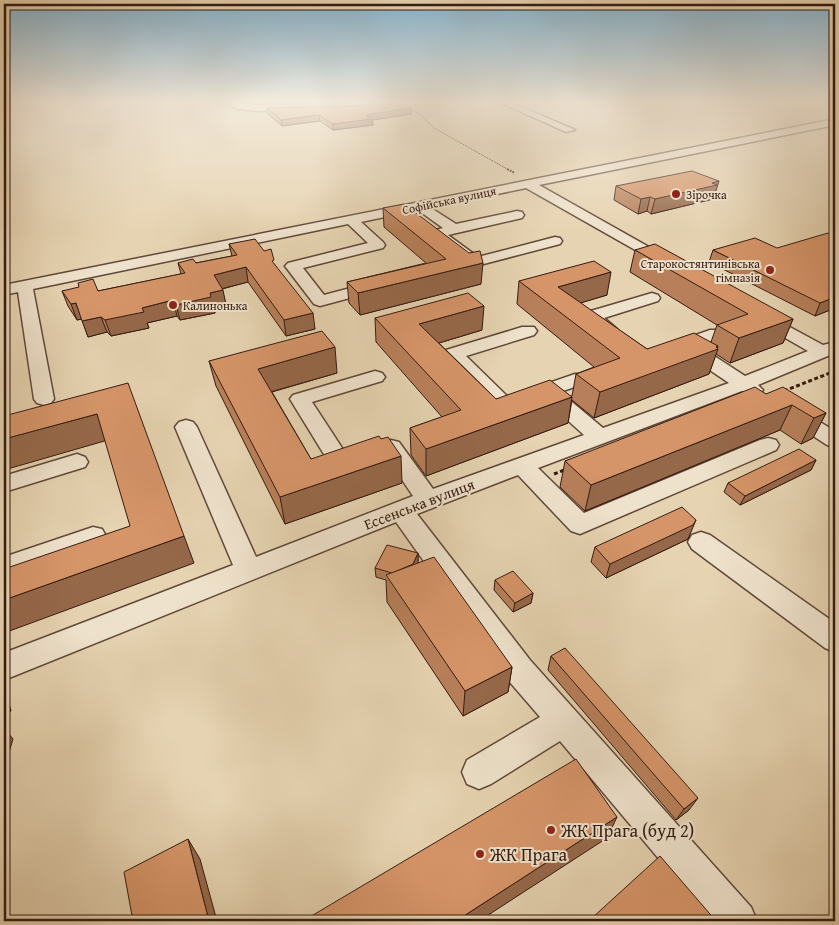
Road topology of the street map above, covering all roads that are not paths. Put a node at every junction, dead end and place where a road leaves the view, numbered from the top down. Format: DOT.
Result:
graph roads {
  1 [pos="710,145"];
  2 [pos="523,180"];
  3 [pos="420,206"];
  4 [pos="517,215"];
  5 [pos="352,221"];
  6 [pos="454,229"];
  7 [pos="555,241"];
  8 [pos="678,269"];
  9 [pos="396,282"];
  10 [pos="25,286"];
  11 [pos="4,290"];
  12 [pos="652,298"];
  13 [pos="746,308"];
  14 [pos="528,331"];
  15 [pos="716,334"];
  16 [pos="618,337"];
  17 [pos="685,345"];
  18 [pos="662,352"];
  19 [pos="831,356"];
  20 [pos="375,376"];
  21 [pos="582,378"];
  22 [pos="743,384"];
  23 [pos="546,391"];
  24 [pos="44,398"];
  25 [pos="186,427"];
  26 [pos="599,436"];
  27 [pos="835,440"];
  28 [pos="768,445"];
  29 [pos="77,462"];
  30 [pos="529,473"];
  31 [pos="4,484"];
  32 [pos="415,506"];
  33 [pos="93,536"];
  34 [pos="701,542"];
  35 [pos="4,567"];
  36 [pos="249,571"];
  37 [pos="835,639"];
  38 [pos="4,667"];
  39 [pos="563,721"];
  40 [pos="478,772"];
  41 [pos="737,921"];
  1 -- 2 [label="street, Софійська вулиця"];
  2 -- 3 [label="street, Софійська вулиця"];
  2 -- 8 [label="street"];
  3 -- 5 [label="street, Софійська вулиця"];
  3 -- 6 [label="street"];
  4 -- 6 [label="street"];
  5 -- 9 [label="street"];
  5 -- 10 [label="street, Софійська вулиця"];
  6 -- 7 [label="street"];
  10 -- 11 [label="street, Софійська вулиця"];
  10 -- 24 [label="street"];
  12 -- 16 [label="street"];
  13 -- 19 [label="street"];
  14 -- 23 [label="street"];
  15 -- 17 [label="street"];
  17 -- 18 [label="street"];
  17 -- 22 [label="street"];
  19 -- 22 [label="street, Ессенська вулиця"];
  20 -- 32 [label="street"];
  21 -- 23 [label="street"];
  22 -- 26 [label="street, Ессенська вулиця"];
  22 -- 27 [label="street"];
  23 -- 26 [label="street"];
  25 -- 36 [label="street"];
  26 -- 30 [label="street, Ессенська вулиця"];
  28 -- 30 [label="street"];
  29 -- 31 [label="street"];
  30 -- 32 [label="street, Ессенська вулиця"];
  32 -- 36 [label="street, Ессенська вулиця"];
  32 -- 39 [label="street"];
  33 -- 35 [label="street"];
  34 -- 37 [label="street"];
  36 -- 38 [label="street, Ессенська вулиця"];
  39 -- 40 [label="street"];
  39 -- 41 [label="street"];
}
